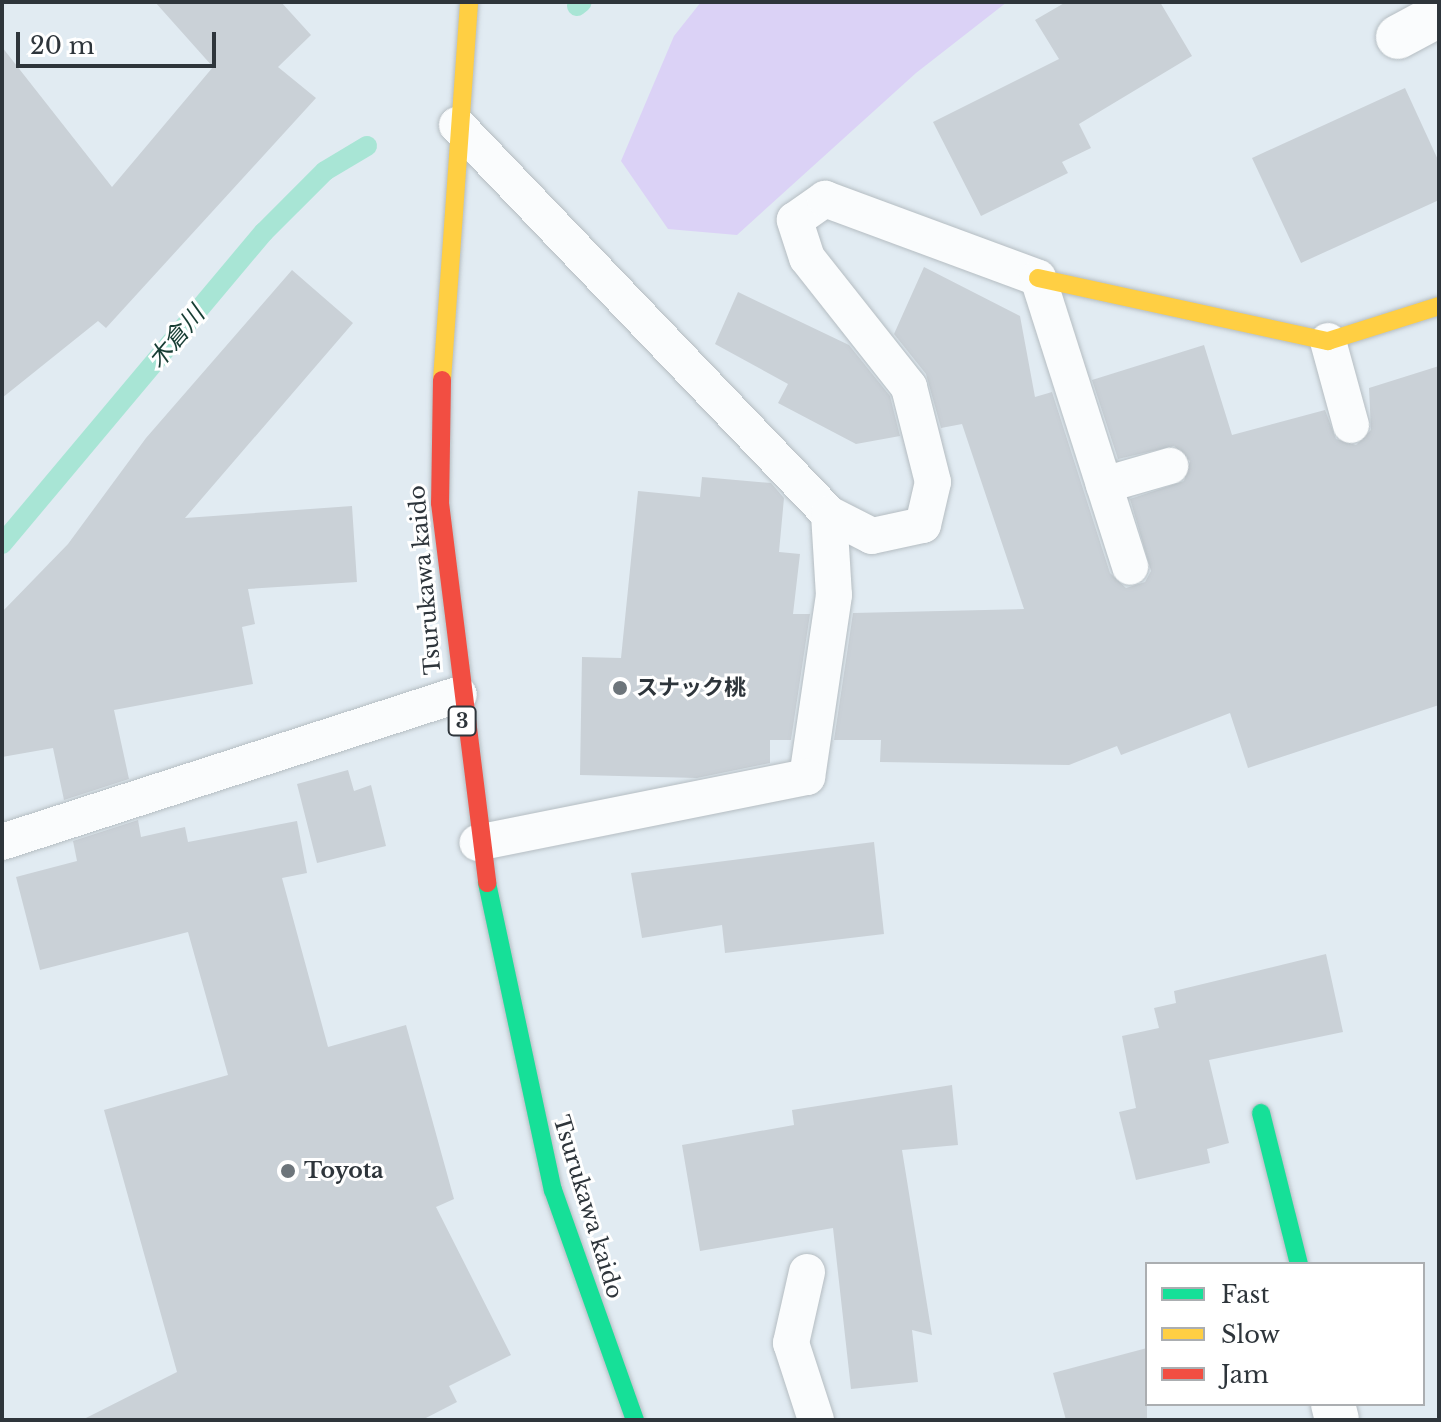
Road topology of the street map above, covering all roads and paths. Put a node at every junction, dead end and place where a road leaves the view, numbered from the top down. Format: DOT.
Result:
graph roads {
  1 [pos="469,2"];
  2 [pos="1439,15"];
  3 [pos="1398,37"];
  4 [pos="457,125"];
  5 [pos="1038,278"];
  6 [pos="1439,306"];
  7 [pos="1328,341"];
  8 [pos="1351,425"];
  9 [pos="1170,466"];
  10 [pos="1104,485"];
  11 [pos="829,514"];
  12 [pos="1130,567"];
  13 [pos="459,694"];
  14 [pos="2,842"];
  15 [pos="478,843"];
  16 [pos="1261,1113"];
  17 [pos="1298,1262"];
  18 [pos="807,1272"];
  19 [pos="635,1420"];
  20 [pos="816,1420"];
  1 -- 4 [label="main road, Tsurukawa kaido / 3"];
  2 -- 3 [label="street"];
  4 -- 11 [label="lane"];
  4 -- 13 [label="main road, Tsurukawa kaido / 3"];
  5 -- 7 [label="main road"];
  5 -- 10 [label="lane"];
  5 -- 11 [label="lane"];
  6 -- 7 [label="main road"];
  7 -- 8 [label="lane"];
  9 -- 10 [label="lane"];
  10 -- 12 [label="lane"];
  11 -- 15 [label="lane"];
  13 -- 14 [label="lane"];
  13 -- 15 [label="main road, Tsurukawa kaido / 3"];
  15 -- 19 [label="main road, Tsurukawa kaido / 3"];
  16 -- 17 [label="main road"];
  18 -- 20 [label="lane"];
}
